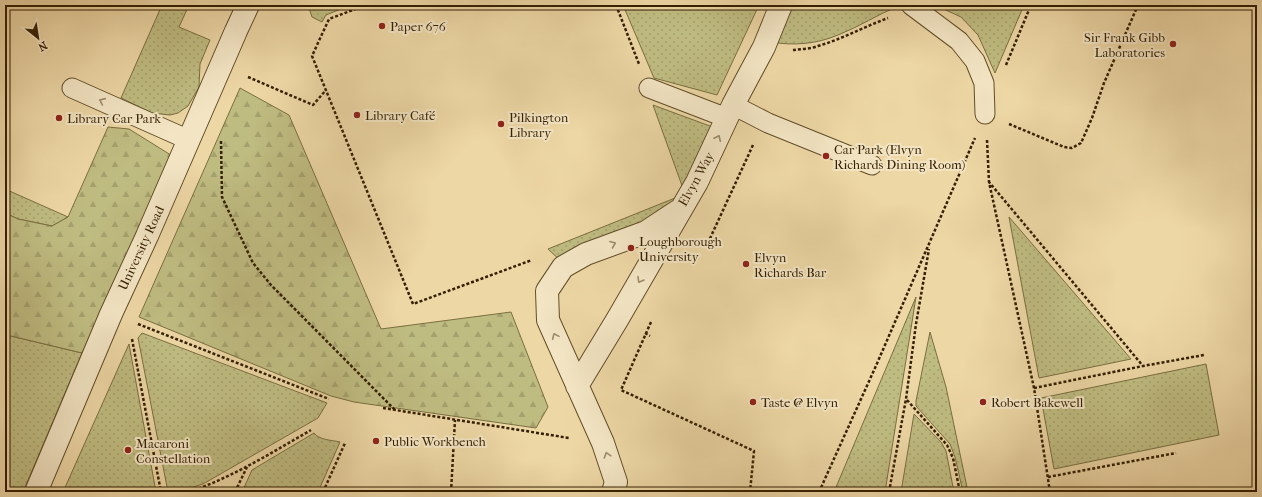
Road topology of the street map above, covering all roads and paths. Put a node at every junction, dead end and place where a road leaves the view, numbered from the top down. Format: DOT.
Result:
graph roads {
  1 [pos="248,5"];
  2 [pos="366,5"];
  3 [pos="616,5"];
  4 [pos="781,5"];
  5 [pos="1138,5"];
  6 [pos="912,6"];
  7 [pos="787,51"];
  8 [pos="244,76"];
  9 [pos="72,88"];
  10 [pos="649,88"];
  11 [pos="326,90"];
  12 [pos="730,112"];
  13 [pos="985,114"];
  14 [pos="764,121"];
  15 [pos="220,139"];
  16 [pos="189,140"];
  17 [pos="872,165"];
  18 [pos="681,210"];
  19 [pos="689,237"];
  20 [pos="929,245"];
  21 [pos="564,266"];
  22 [pos="120,318"];
  23 [pos="652,320"];
  24 [pos="646,334"];
  25 [pos="650,336"];
  26 [pos="1204,355"];
  27 [pos="1143,366"];
  28 [pos="577,386"];
  29 [pos="1034,388"];
  30 [pos="329,399"];
  31 [pos="906,399"];
  32 [pos="382,408"];
  33 [pos="395,410"];
  34 [pos="455,420"];
  35 [pos="311,430"];
  36 [pos="345,443"];
  37 [pos="604,443"];
  38 [pos="1176,453"];
  39 [pos="247,467"];
  40 [pos="1048,476"];
  41 [pos="36,492"];
  42 [pos="161,492"];
  43 [pos="190,492"];
  44 [pos="235,492"];
  45 [pos="323,492"];
  46 [pos="451,492"];
  47 [pos="613,492"];
  48 [pos="750,492"];
  49 [pos="819,492"];
  50 [pos="889,492"];
  51 [pos="960,492"];
  52 [pos="1050,492"];
  1 -- 16 [label="street, University Road"];
  2 -- 11 [label="path"];
  3 -- 10 [label="path"];
  4 -- 12 [label="street, Elvyn Way"];
  5 -- 13 [label="path"];
  6 -- 7 [label="path"];
  6 -- 13 [label="lane"];
  8 -- 11 [label="path"];
  16 -- 9 [label="lane, one-way"];
  10 -- 12 [label="lane"];
  11 -- 21 [label="path"];
  12 -- 14 [label="lane"];
  18 -- 12 [label="street, Elvyn Way, one-way"];
  13 -- 20 [label="path"];
  14 -- 17 [label="lane"];
  14 -- 19 [label="path"];
  15 -- 33 [label="path"];
  16 -- 22 [label="street, University Road"];
  21 -- 18 [label="street, Elvyn Way, one-way"];
  18 -- 28 [label="street, one-way"];
  20 -- 31 [label="path"];
  20 -- 49 [label="path"];
  28 -- 21 [label="street, Elvyn Way, one-way"];
  22 -- 30 [label="path"];
  22 -- 41 [label="street, University Road"];
  22 -- 42 [label="path"];
  23 -- 24 [label="path"];
  24 -- 25 [label="path"];
  24 -- 48 [label="path"];
  26 -- 27 [label="path"];
  27 -- 29 [label="path"];
  27 -- 29 [label="path"];
  28 -- 37 [label="street, Elvyn Way"];
  29 -- 40 [label="path"];
  31 -- 50 [label="path"];
  31 -- 51 [label="path"];
  32 -- 33 [label="path"];
  33 -- 34 [label="path"];
  34 -- 37 [label="path"];
  34 -- 46 [label="path"];
  35 -- 39 [label="path"];
  36 -- 45 [label="path"];
  47 -- 37 [label="street, Elvyn Way, one-way"];
  38 -- 40 [label="path"];
  39 -- 43 [label="path"];
  39 -- 44 [label="path"];
  40 -- 52 [label="path"];
}
